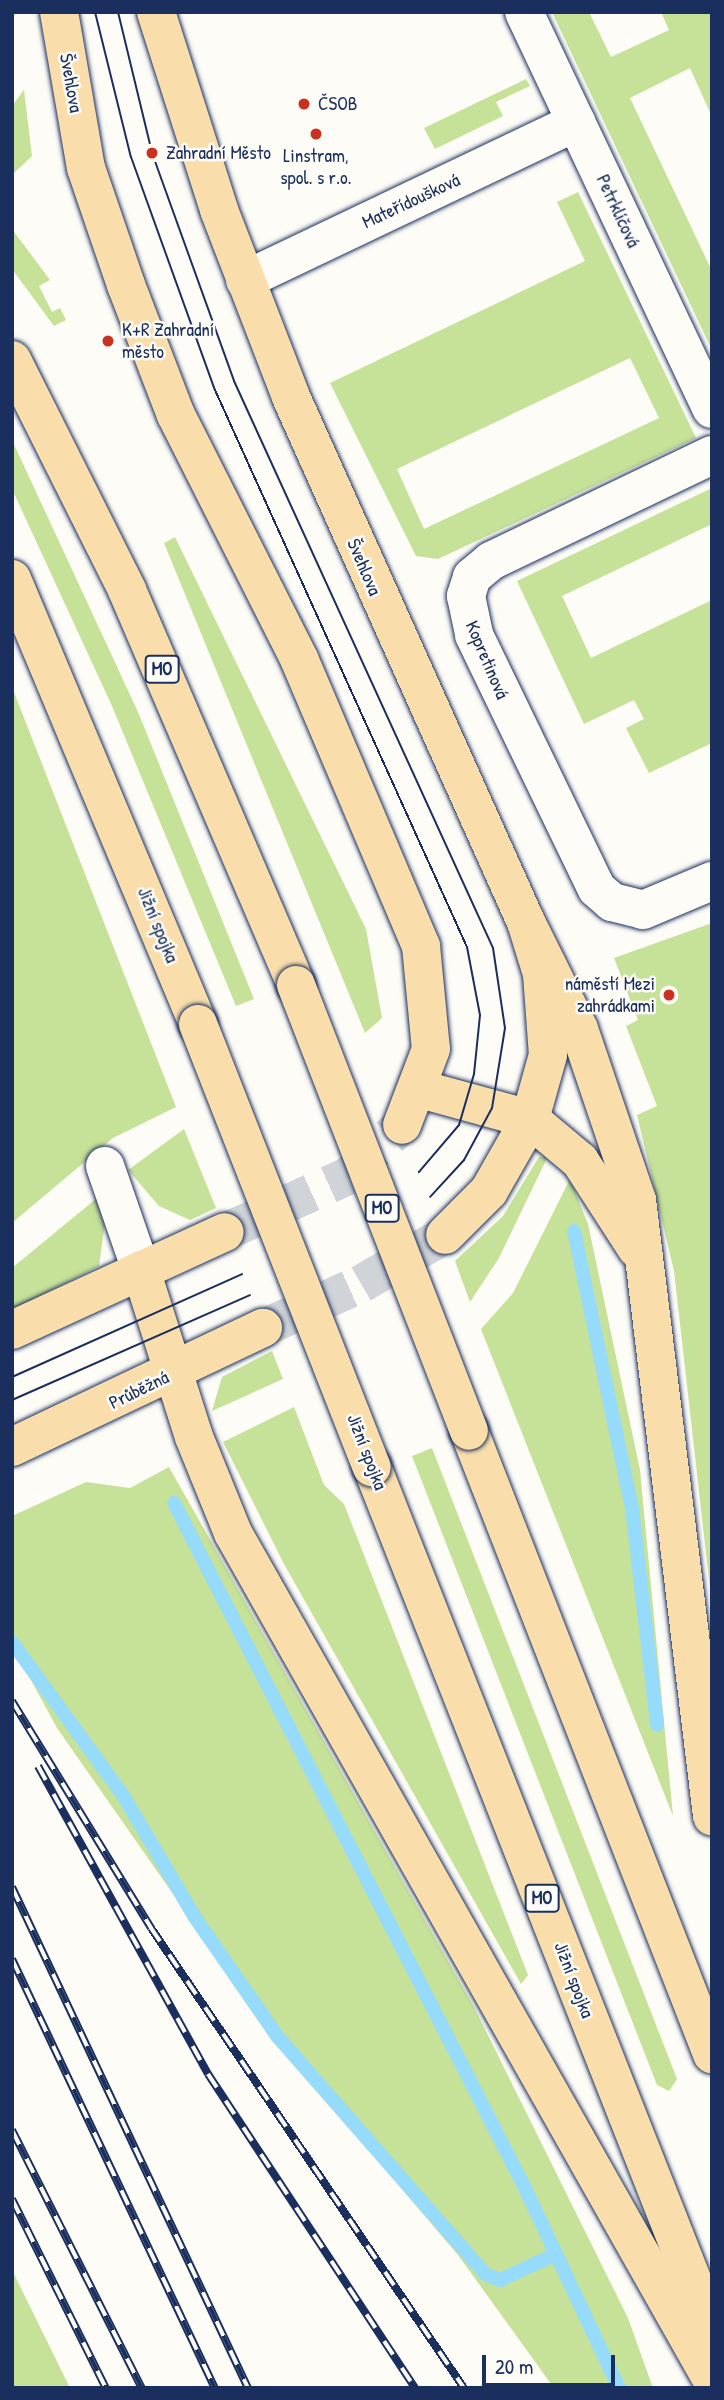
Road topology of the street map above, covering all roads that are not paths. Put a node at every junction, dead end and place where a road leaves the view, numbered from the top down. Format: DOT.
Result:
graph roads {
  1 [pos="59,12"];
  2 [pos="156,12"];
  3 [pos="524,12"];
  4 [pos="576,122"];
  5 [pos="245,280"];
  6 [pos="12,360"];
  7 [pos="712,409"];
  8 [pos="712,455"];
  9 [pos="12,579"];
  10 [pos="712,881"];
  11 [pos="526,922"];
  12 [pos="419,1089"];
  13 [pos="530,1119"];
  14 [pos="402,1125"];
  15 [pos="105,1166"];
  16 [pos="225,1232"];
  17 [pos="444,1235"];
  18 [pos="647,1265"];
  19 [pos="141,1270"];
  20 [pos="263,1328"];
  21 [pos="12,1330"];
  22 [pos="174,1373"];
  23 [pos="12,1447"];
  24 [pos="712,1816"];
  25 [pos="712,2054"];
  26 [pos="712,2330"];
  27 [pos="712,2380"];
  1 -- 12 [label="main road, Švehlova"];
  2 -- 5 [label="main road, Švehlova"];
  3 -- 4 [label="street, Petrklíčová"];
  4 -- 5 [label="street, Mateřídoušková"];
  4 -- 7 [label="street, Petrklíčová"];
  5 -- 11 [label="main road, Švehlova"];
  6 -- 25 [label="main road, MO, bridge"];
  8 -- 10 [label="street, Kopretinová"];
  9 -- 26 [label="main road, Jižní spojka / MO, bridge"];
  11 -- 13 [label="main road, Švehlova"];
  11 -- 18 [label="main road"];
  12 -- 13 [label="main road"];
  12 -- 14 [label="main road"];
  13 -- 17 [label="main road"];
  13 -- 18 [label="main road"];
  15 -- 19 [label="street"];
  16 -- 19 [label="main road"];
  18 -- 24 [label="main road"];
  19 -- 21 [label="main road"];
  19 -- 22 [label="main road"];
  20 -- 22 [label="main road, Průběžná"];
  22 -- 23 [label="main road, Průběžná"];
  22 -- 27 [label="main road"];
}
